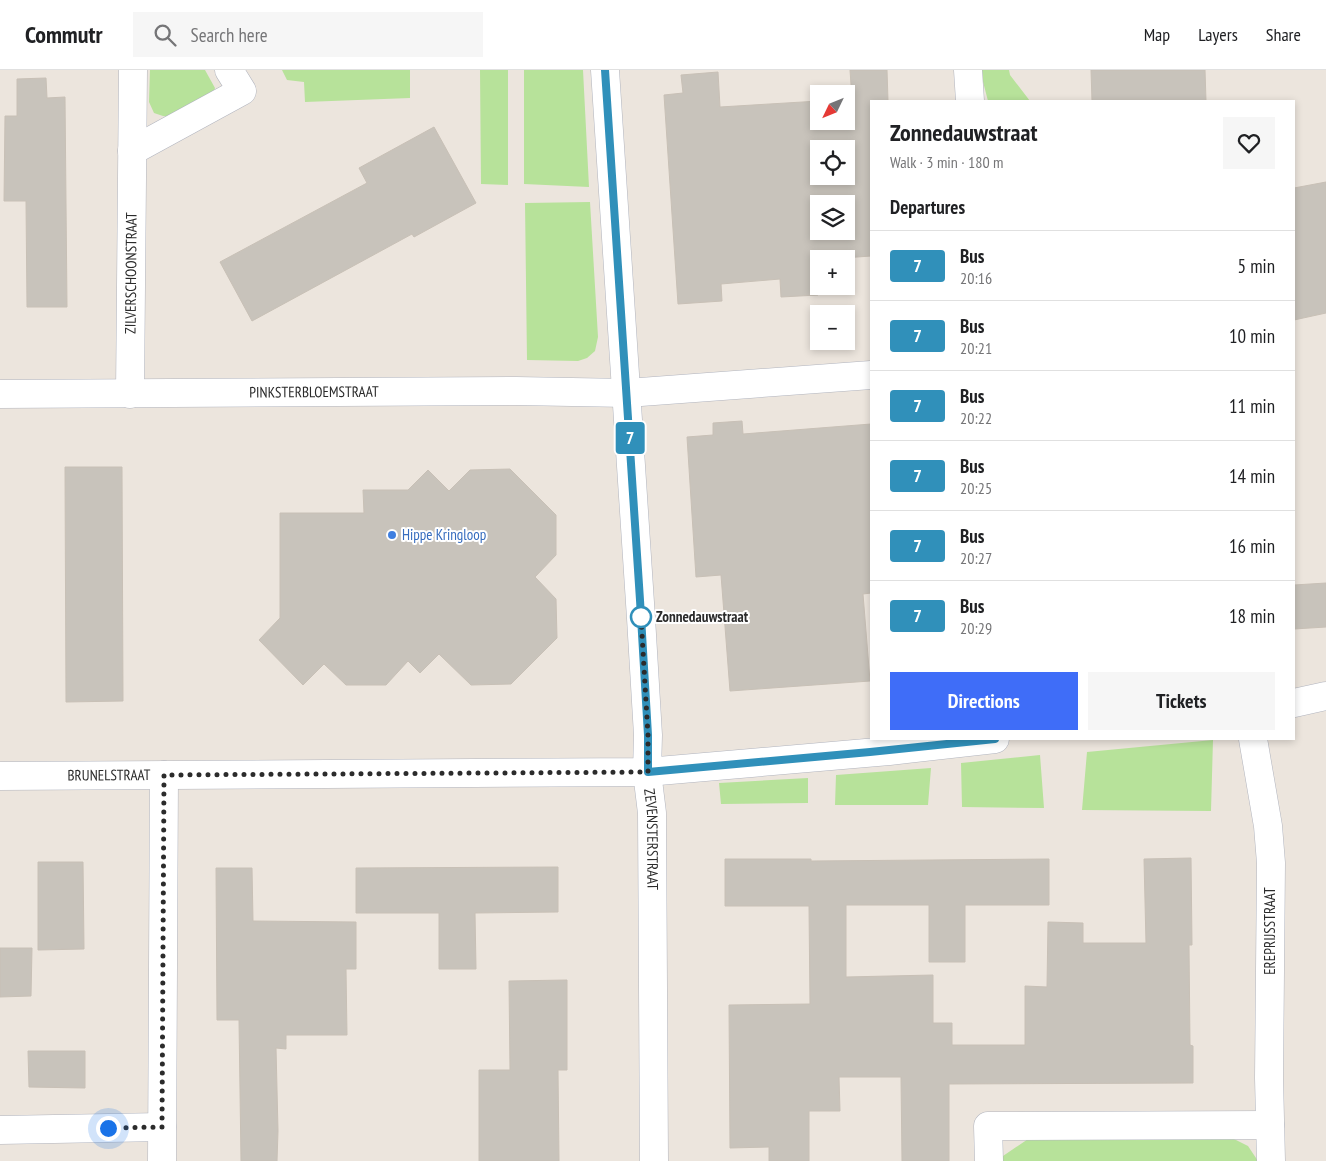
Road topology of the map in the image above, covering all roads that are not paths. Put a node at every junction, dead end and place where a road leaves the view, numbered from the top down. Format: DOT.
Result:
graph roads {
  1 [pos="133,70"];
  2 [pos="229,70"];
  3 [pos="605,70"];
  4 [pos="968,70"];
  5 [pos="970,100"];
  6 [pos="132,151"];
  7 [pos="870,375"];
  8 [pos="627,393"];
  9 [pos="0,394"];
  10 [pos="130,394"];
  11 [pos="1326,696"];
  12 [pos="1295,703"];
  13 [pos="985,740"];
  14 [pos="1253,740"];
  15 [pos="648,772"];
  16 [pos="164,775"];
  17 [pos="0,776"];
  18 [pos="1270,1125"];
  19 [pos="162,1127"];
  20 [pos="0,1130"];
  21 [pos="162,1161"];
  22 [pos="654,1161"];
  23 [pos="989,1161"];
  24 [pos="1271,1161"];
  1 -- 6 [label="street, ZILVERSCHOONSTRAAT"];
  2 -- 6 [label="street"];
  3 -- 8 [label="street, ZEVENSTERSTRAAT"];
  4 -- 5 [label="street"];
  6 -- 10 [label="street, ZILVERSCHOONSTRAAT"];
  7 -- 8 [label="street"];
  8 -- 10 [label="street, PINKSTERBLOEMSTRAAT"];
  8 -- 15 [label="street, ZEVENSTERSTRAAT"];
  9 -- 10 [label="street, PINKSTERBLOEMSTRAAT"];
  11 -- 12 [label="street"];
  13 -- 15 [label="street, BRUNELSTRAAT"];
  14 -- 18 [label="street, EREPRIJSSTRAAT"];
  15 -- 16 [label="street, BRUNELSTRAAT"];
  15 -- 22 [label="street, ZEVENSTERSTRAAT"];
  16 -- 17 [label="street, BRUNELSTRAAT"];
  16 -- 19 [label="street"];
  18 -- 23 [label="street"];
  18 -- 24 [label="street, EREPRIJSSTRAAT"];
  19 -- 20 [label="street"];
  19 -- 21 [label="street"];
}
